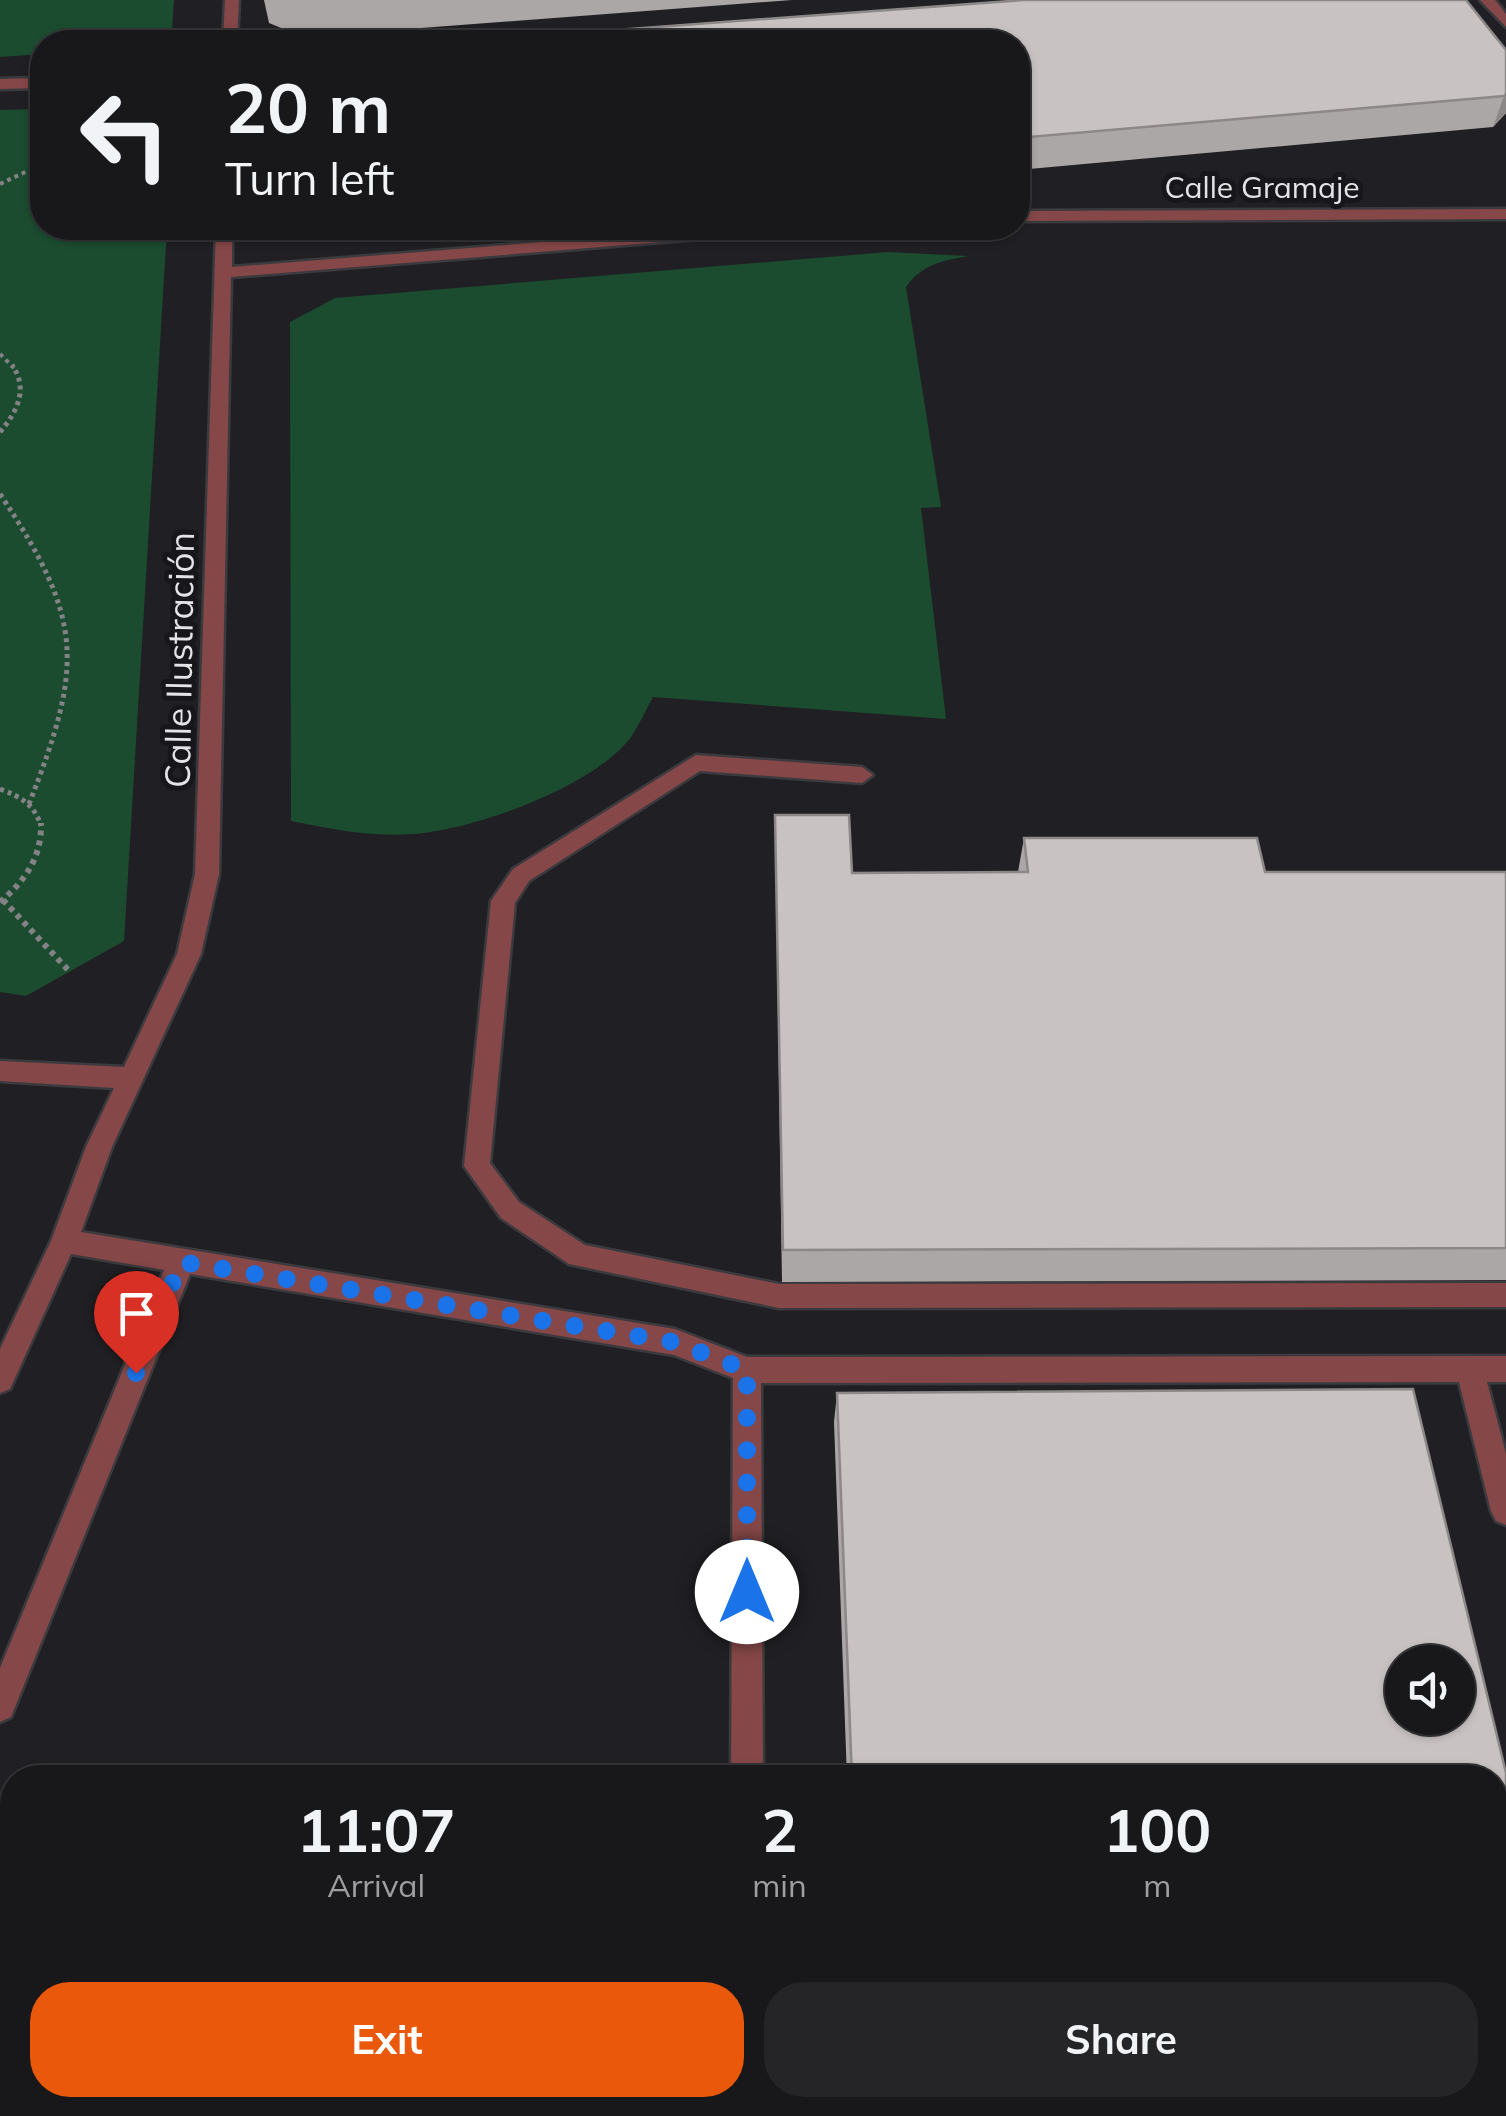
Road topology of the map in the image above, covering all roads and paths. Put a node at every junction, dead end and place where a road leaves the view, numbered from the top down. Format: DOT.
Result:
graph roads {
  1 [pos="232,0"];
  2 [pos="1487,0"];
  3 [pos="1506,23"];
  4 [pos="231,30"];
  5 [pos="30,83"];
  6 [pos="0,84"];
  7 [pos="30,170"];
  8 [pos="0,184"];
  9 [pos="1506,214"];
  10 [pos="1030,216"];
  11 [pos="223,240"];
  12 [pos="627,240"];
  13 [pos="222,273"];
  14 [pos="0,354"];
  15 [pos="0,432"];
  16 [pos="0,494"];
  17 [pos="862,776"];
  18 [pos="0,790"];
  19 [pos="29,804"];
  20 [pos="2,901"];
  21 [pos="70,972"];
  22 [pos="0,1071"];
  23 [pos="130,1078"];
  24 [pos="64,1241"];
  25 [pos="181,1262"];
  26 [pos="1506,1295"];
  27 [pos="1506,1369"];
  28 [pos="747,1370"];
  29 [pos="1470,1370"];
  30 [pos="0,1380"];
  31 [pos="1506,1511"];
  32 [pos="0,1706"];
  33 [pos="747,1765"];
  1 -- 4 [label="street"];
  2 -- 3 [label="street"];
  5 -- 6 [label="street"];
  7 -- 8 [label="path"];
  9 -- 10 [label="street, Calle Gramaje"];
  11 -- 13 [label="street, Calle Ilustración"];
  12 -- 13 [label="street"];
  13 -- 23 [label="street, Calle Ilustración"];
  14 -- 15 [label="path"];
  16 -- 19 [label="path"];
  17 -- 26 [label="street"];
  18 -- 19 [label="path"];
  19 -- 20 [label="path"];
  20 -- 21 [label="path"];
  22 -- 23 [label="street"];
  23 -- 24 [label="street, Calle Ilustración"];
  24 -- 25 [label="street"];
  24 -- 30 [label="street, Calle Ilustración"];
  25 -- 28 [label="street"];
  25 -- 32 [label="street"];
  27 -- 29 [label="street"];
  28 -- 29 [label="street"];
  28 -- 33 [label="street"];
  29 -- 31 [label="street"];
}
